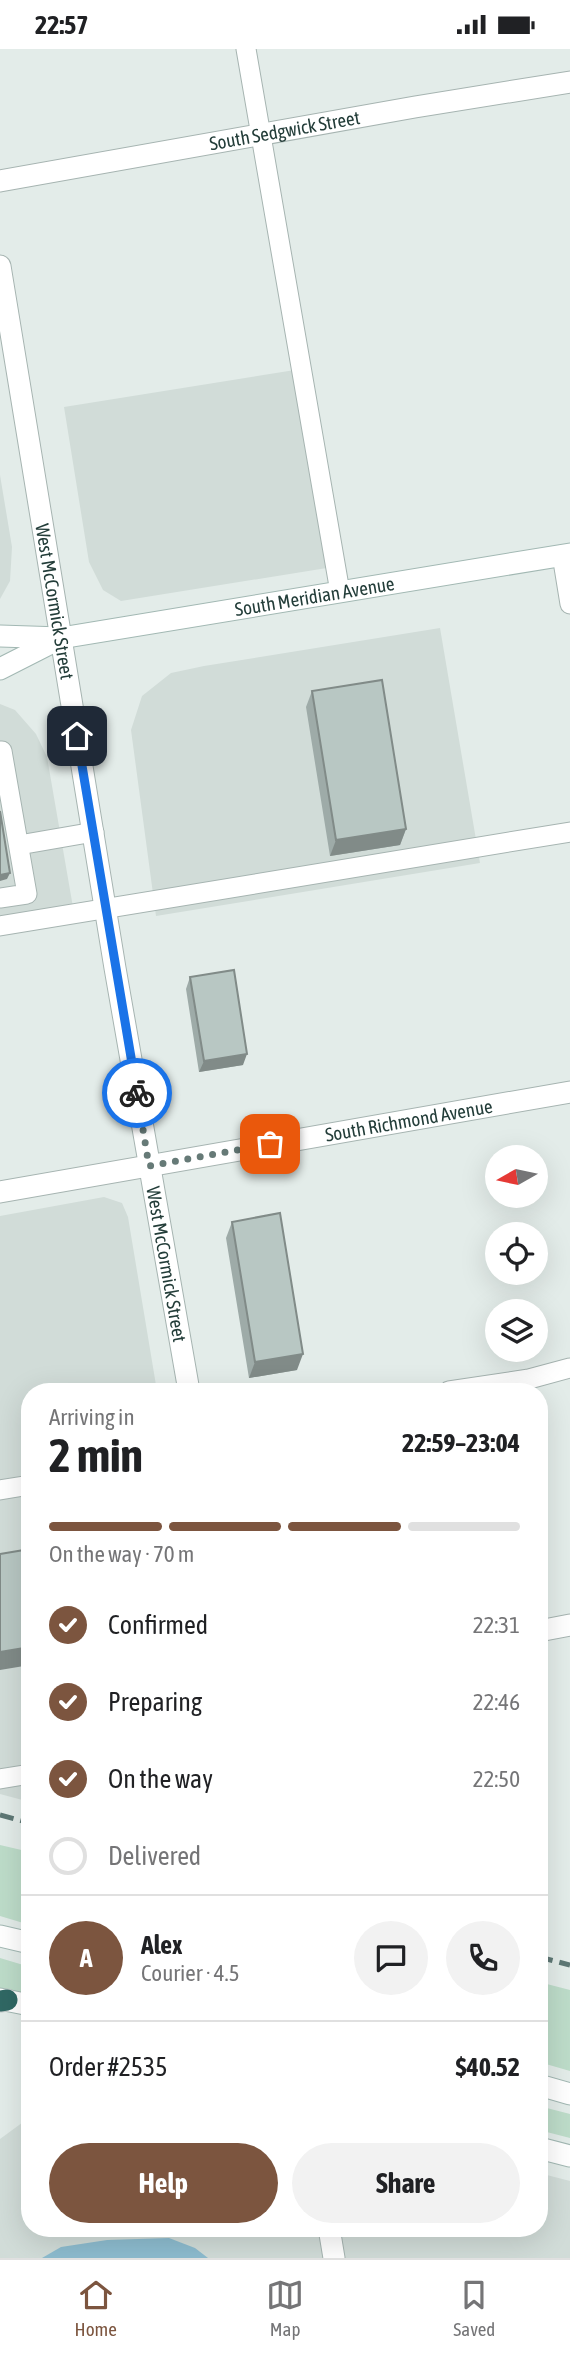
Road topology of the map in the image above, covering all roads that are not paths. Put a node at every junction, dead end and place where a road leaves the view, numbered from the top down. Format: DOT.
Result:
graph roads {
  1 [pos="246,49"];
  2 [pos="570,82"];
  3 [pos="260,135"];
  4 [pos="0,181"];
  5 [pos="0,266"];
  6 [pos="566,554"];
  7 [pos="340,592"];
  8 [pos="570,604"];
  9 [pos="0,636"];
  10 [pos="61,638"];
  11 [pos="0,669"];
  12 [pos="0,751"];
  13 [pos="0,804"];
  14 [pos="15,818"];
  15 [pos="94,832"];
  16 [pos="570,832"];
  17 [pos="11,846"];
  18 [pos="0,898"];
  19 [pos="106,908"];
  20 [pos="0,926"];
  21 [pos="570,1092"];
  22 [pos="149,1166"];
  23 [pos="0,1192"];
  24 [pos="570,1368"];
  25 [pos="188,1383"];
  26 [pos="502,1383"];
  27 [pos="21,1486"];
  28 [pos="0,1490"];
  29 [pos="570,1625"];
  30 [pos="548,1629"];
  31 [pos="21,1776"];
  32 [pos="0,1779"];
  33 [pos="0,1936"];
  34 [pos="21,1941"];
  35 [pos="2,2000"];
  36 [pos="21,2003"];
  37 [pos="548,2088"];
  38 [pos="570,2094"];
  39 [pos="548,2150"];
  40 [pos="570,2156"];
  41 [pos="330,2237"];
  42 [pos="334,2258"];
  1 -- 3 [label="lane"];
  2 -- 3 [label="street, South Sedgwick Street"];
  3 -- 4 [label="street, South Sedgwick Street"];
  3 -- 7 [label="lane"];
  5 -- 10 [label="street, West McCormick Street"];
  6 -- 7 [label="street, South Meridian Avenue"];
  6 -- 8 [label="lane"];
  7 -- 10 [label="street, South Meridian Avenue"];
  9 -- 10 [label="street, South Meridian Avenue"];
  10 -- 11 [label="street, South Meridian Avenue"];
  10 -- 15 [label="street, West McCormick Street"];
  12 -- 14 [label="lane"];
  13 -- 14 [label="lane"];
  14 -- 17 [label="lane"];
  15 -- 17 [label="lane"];
  15 -- 19 [label="street, West McCormick Street"];
  16 -- 19 [label="lane"];
  17 -- 18 [label="lane"];
  19 -- 20 [label="lane"];
  19 -- 22 [label="street, West McCormick Street"];
  21 -- 22 [label="street, South Richmond Avenue"];
  22 -- 23 [label="street, South Richmond Avenue"];
  22 -- 25 [label="street, West McCormick Street"];
  24 -- 26 [label="lane"];
  27 -- 28 [label="lane"];
  29 -- 30 [label="street"];
  31 -- 32 [label="lane"];
  33 -- 34 [label="street"];
  35 -- 36 [label="street"];
  37 -- 38 [label="street"];
  39 -- 40 [label="street"];
  41 -- 42 [label="street"];
}
